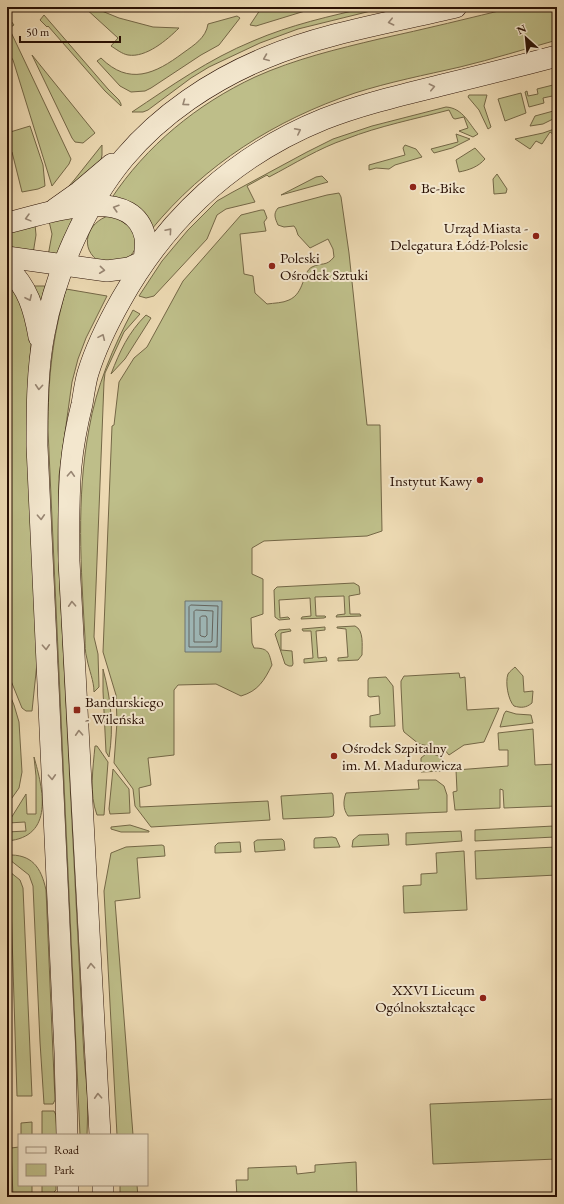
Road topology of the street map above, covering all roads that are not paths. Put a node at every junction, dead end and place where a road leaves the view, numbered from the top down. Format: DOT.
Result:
graph roads {
  1 [pos="456,7"];
  2 [pos="557,56"];
  3 [pos="124,158"];
  4 [pos="93,205"];
  5 [pos="50,212"];
  6 [pos="7,223"];
  7 [pos="7,257"];
  8 [pos="144,261"];
  9 [pos="64,265"];
  10 [pos="7,267"];
  11 [pos="41,348"];
  12 [pos="67,1134"];
  13 [pos="100,1134"];
  14 [pos="68,1186"];
  15 [pos="103,1186"];
  16 [pos="68,1197"];
  17 [pos="103,1197"];
  1 -- 3 [label="main road, one-way"];
  8 -- 2 [label="main road, one-way"];
  3 -- 4 [label="main road"];
  3 -- 5 [label="main road"];
  4 -- 5 [label="main road"];
  8 -- 4 [label="main road, one-way"];
  4 -- 9 [label="main road"];
  5 -- 6 [label="main road, one-way"];
  7 -- 9 [label="main road"];
  9 -- 8 [label="main road, one-way"];
  13 -- 8 [label="main road, one-way"];
  9 -- 11 [label="main road"];
  10 -- 11 [label="main road, one-way"];
  11 -- 12 [label="main road, one-way"];
  14 -- 16 [label="main road"];
  15 -- 17 [label="main road"];
}
